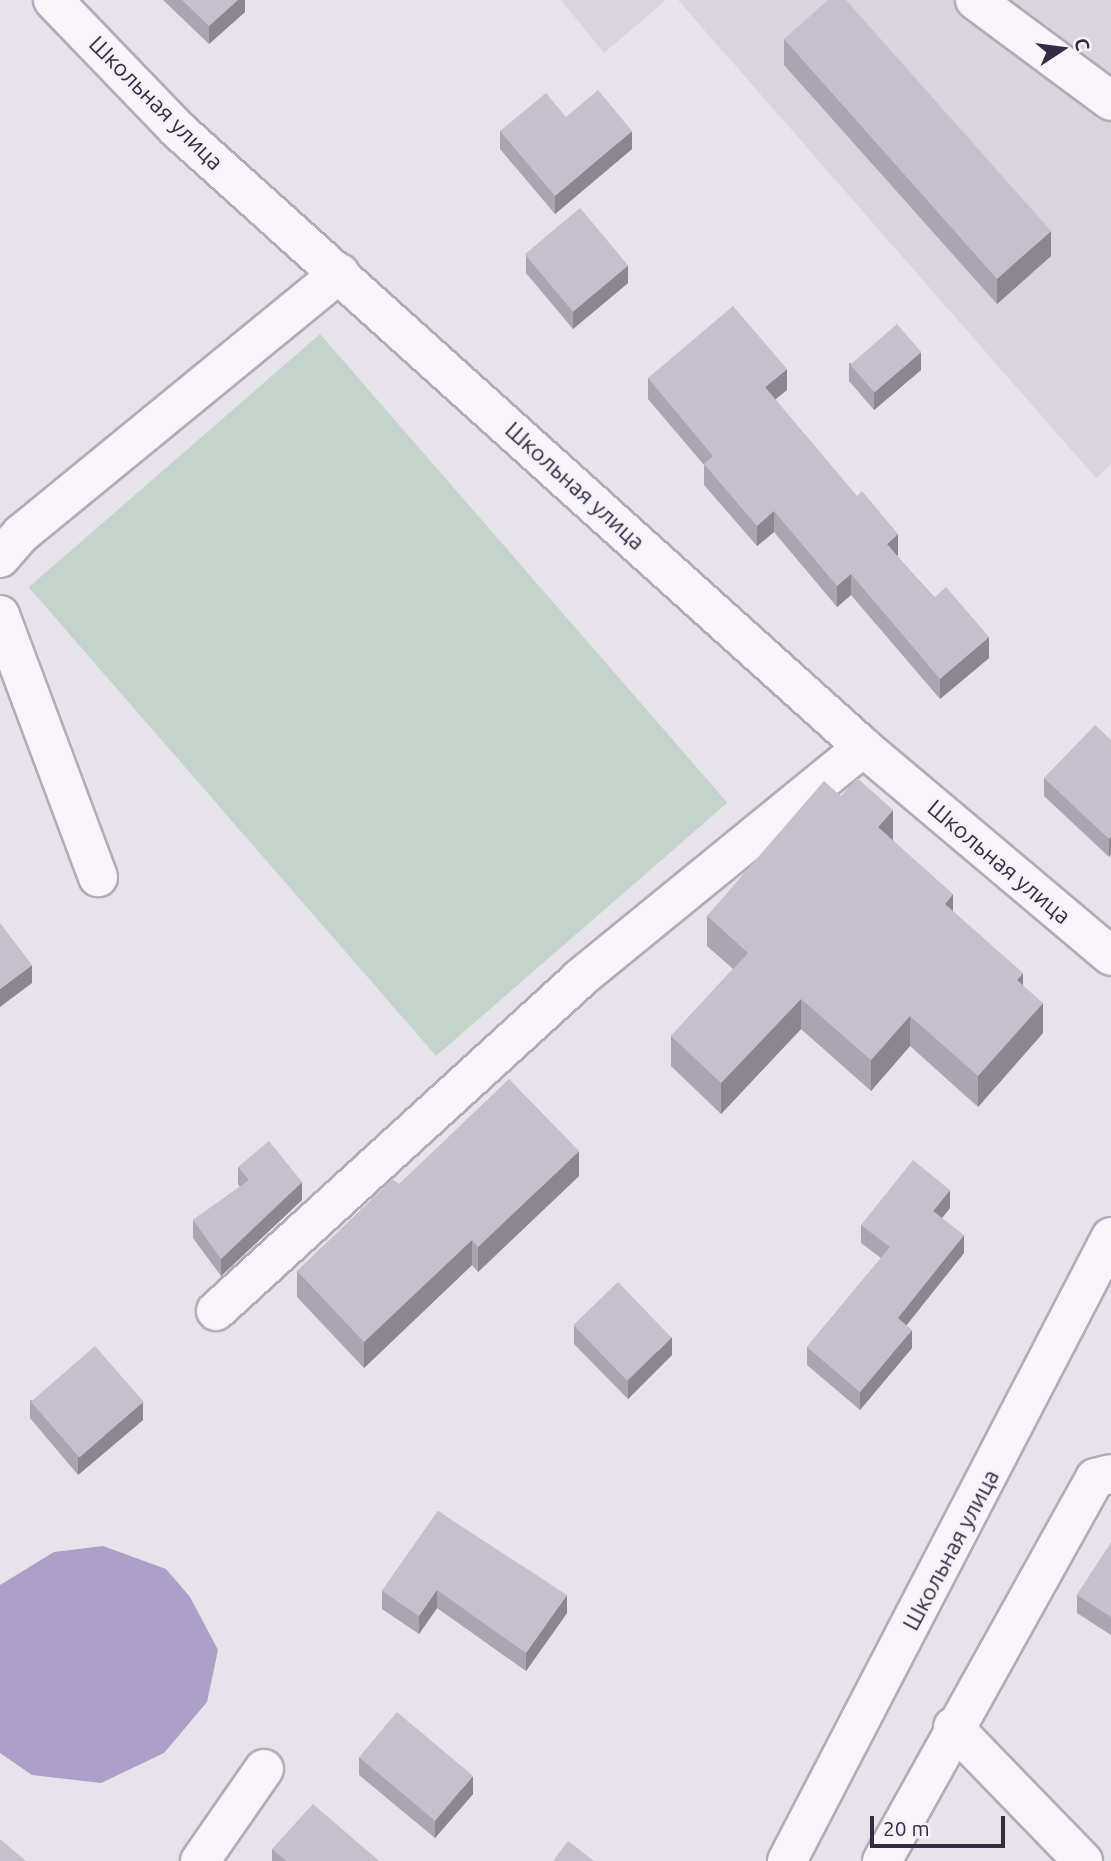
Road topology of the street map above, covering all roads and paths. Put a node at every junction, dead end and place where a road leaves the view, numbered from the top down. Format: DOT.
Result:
graph roads {
  1 [pos="53,0"];
  2 [pos="975,0"];
  3 [pos="1111,101"];
  4 [pos="340,273"];
  5 [pos="0,558"];
  6 [pos="0,615"];
  7 [pos="863,747"];
  8 [pos="98,877"];
  9 [pos="1111,956"];
  10 [pos="1107,1262"];
  11 [pos="216,1311"];
  12 [pos="1103,1476"];
  13 [pos="953,1727"];
  14 [pos="264,1769"];
  15 [pos="201,1861"];
  16 [pos="787,1861"];
  17 [pos="882,1861"];
  18 [pos="1083,1861"];
  1 -- 4 [label="street, Школьная улица"];
  2 -- 3 [label="street"];
  4 -- 5 [label="street"];
  4 -- 7 [label="street, Школьная улица"];
  6 -- 8 [label="street"];
  7 -- 9 [label="street, Школьная улица"];
  7 -- 11 [label="street"];
  10 -- 16 [label="street, Школьная улица"];
  12 -- 13 [label="street"];
  13 -- 17 [label="street"];
  13 -- 18 [label="street"];
  14 -- 15 [label="street"];
}
